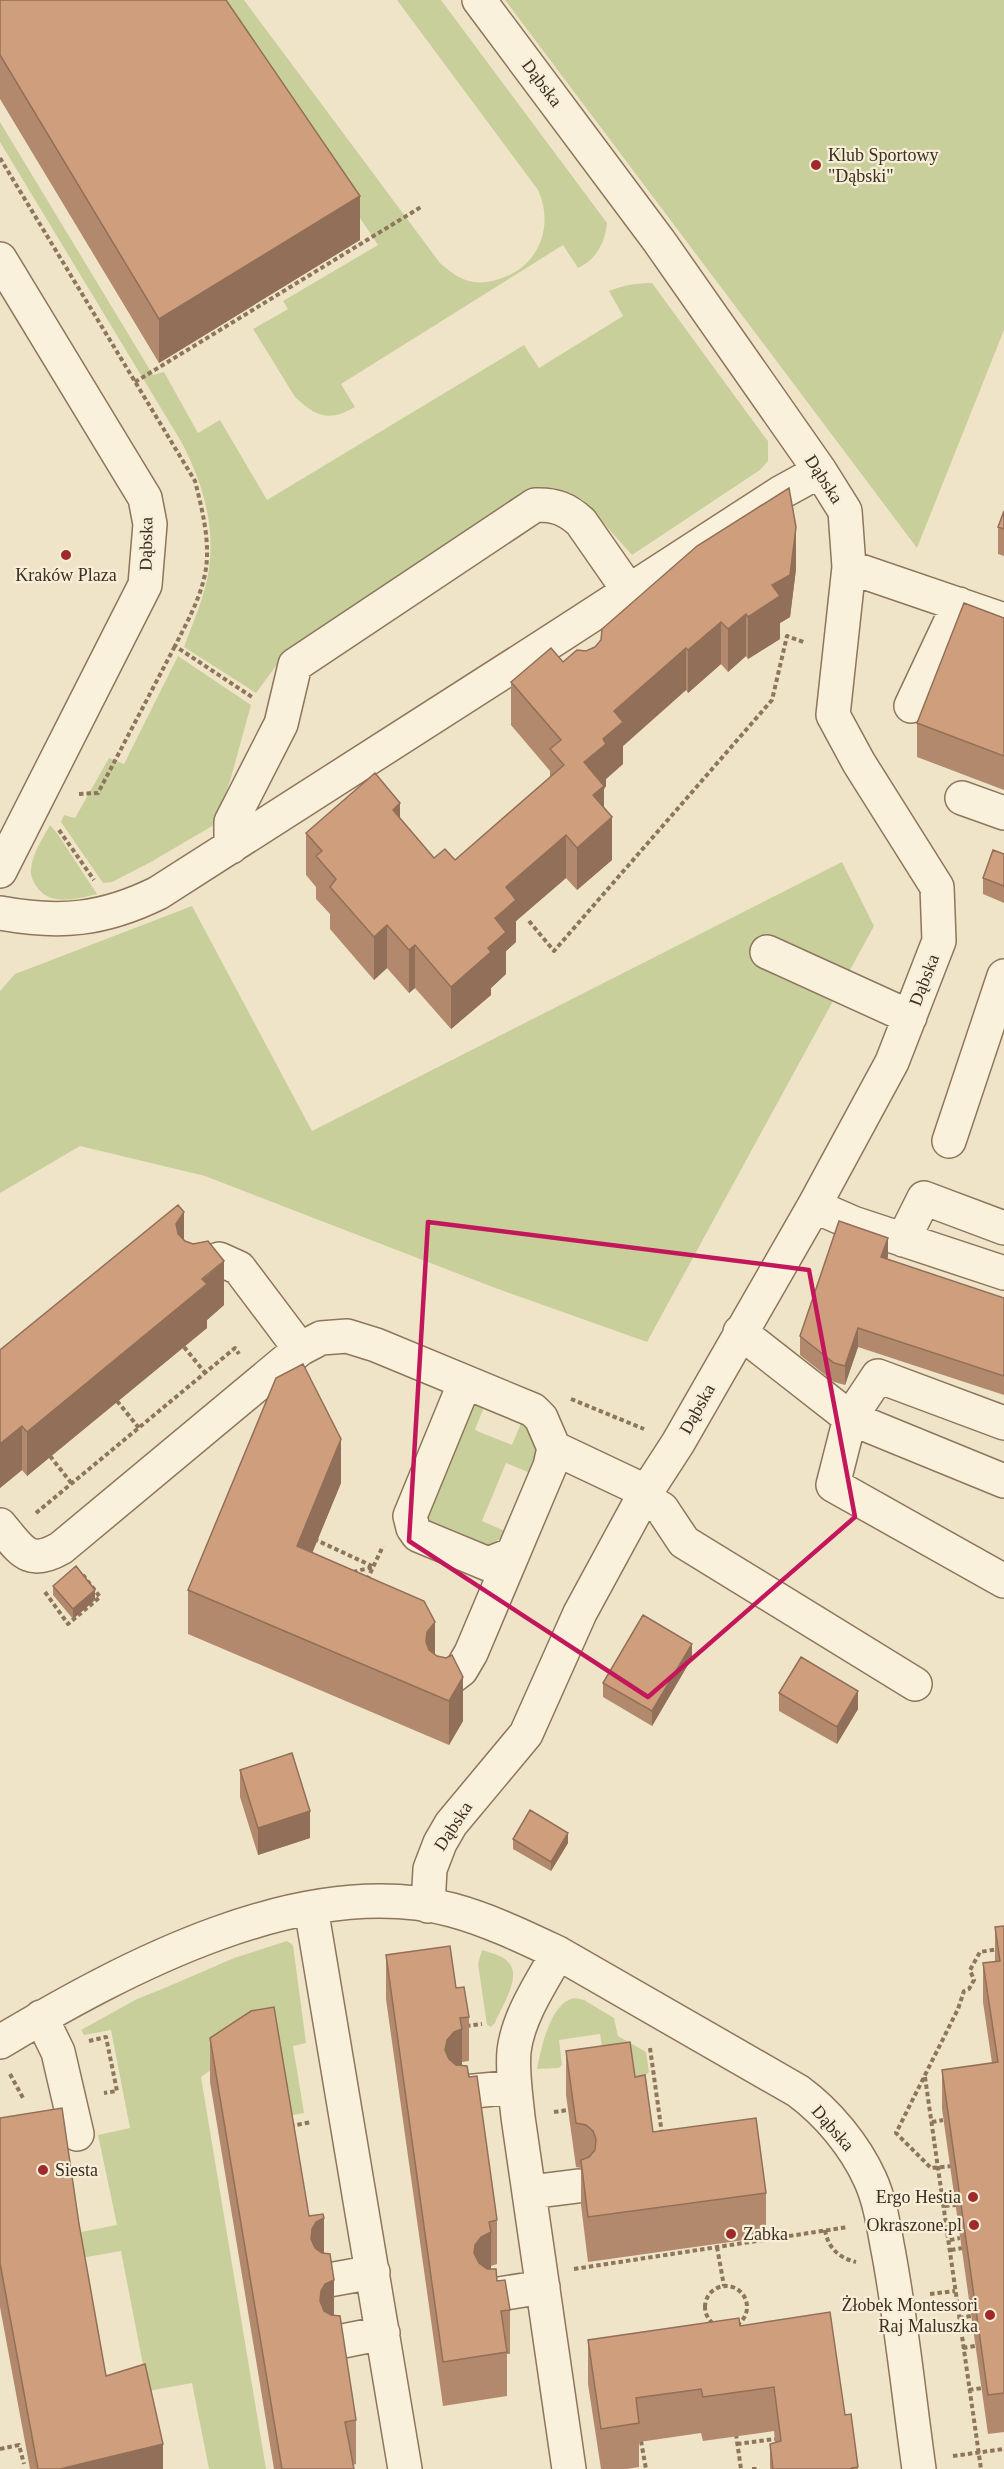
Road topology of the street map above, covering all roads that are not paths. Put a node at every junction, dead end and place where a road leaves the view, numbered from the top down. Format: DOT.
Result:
graph roads {
  1 [pos="479,0"];
  2 [pos="0,259"];
  3 [pos="820,471"];
  4 [pos="849,567"];
  5 [pos="629,591"];
  6 [pos="959,604"];
  7 [pos="1004,620"];
  8 [pos="558,637"];
  9 [pos="578,665"];
  10 [pos="911,706"];
  11 [pos="962,798"];
  12 [pos="1004,813"];
  13 [pos="231,847"];
  14 [pos="0,871"];
  15 [pos="0,914"];
  16 [pos="767,952"];
  17 [pos="1004,976"];
  18 [pos="910,1017"];
  19 [pos="949,1141"];
  20 [pos="814,1206"];
  21 [pos="1004,1228"];
  22 [pos="903,1240"];
  23 [pos="195,1270"];
  24 [pos="1004,1273"];
  25 [pos="740,1332"];
  26 [pos="300,1349"];
  27 [pos="465,1382"];
  28 [pos="850,1418"];
  29 [pos="1004,1423"];
  30 [pos="554,1448"];
  31 [pos="1004,1481"];
  32 [pos="645,1494"];
  33 [pos="15,1521"];
  34 [pos="513,1554"];
  35 [pos="1004,1581"];
  36 [pos="444,1683"];
  37 [pos="915,1684"];
  38 [pos="429,1906"];
  39 [pos="311,1908"];
  40 [pos="558,1953"];
  41 [pos="41,2017"];
  42 [pos="0,2042"];
  43 [pos="515,2087"];
  44 [pos="464,2092"];
  45 [pos="77,2134"];
  46 [pos="578,2186"];
  47 [pos="530,2192"];
  48 [pos="373,2272"];
  49 [pos="329,2280"];
  50 [pos="542,2280"];
  51 [pos="493,2295"];
  52 [pos="383,2333"];
  53 [pos="338,2342"];
  54 [pos="405,2469"];
  55 [pos="569,2469"];
  56 [pos="919,2469"];
  1 -- 3 [label="street, Dąbska"];
  2 -- 14 [label="street, Dąbska"];
  3 -- 4 [label="street, Dąbska"];
  3 -- 5 [label="street"];
  4 -- 6 [label="street"];
  4 -- 18 [label="street, Dąbska"];
  5 -- 8 [label="street"];
  5 -- 13 [label="street"];
  6 -- 7 [label="street"];
  6 -- 10 [label="street"];
  8 -- 9 [label="street"];
  8 -- 13 [label="street"];
  11 -- 12 [label="street"];
  13 -- 15 [label="street"];
  16 -- 18 [label="street"];
  17 -- 19 [label="street"];
  18 -- 20 [label="street, Dąbska"];
  20 -- 22 [label="street"];
  20 -- 25 [label="street, Dąbska"];
  21 -- 22 [label="street"];
  22 -- 24 [label="street"];
  23 -- 26 [label="street"];
  25 -- 28 [label="street"];
  25 -- 32 [label="street, Dąbska"];
  26 -- 27 [label="street"];
  26 -- 33 [label="street"];
  27 -- 30 [label="street"];
  27 -- 34 [label="street"];
  28 -- 29 [label="street"];
  28 -- 31 [label="street"];
  28 -- 35 [label="street"];
  30 -- 32 [label="street"];
  30 -- 34 [label="street"];
  32 -- 37 [label="street"];
  32 -- 38 [label="street, Dąbska"];
  34 -- 36 [label="street"];
  38 -- 39 [label="street, Dąbska"];
  38 -- 40 [label="street, Dąbska"];
  39 -- 41 [label="street, Dąbska"];
  39 -- 48 [label="street"];
  40 -- 43 [label="street"];
  40 -- 56 [label="street, Dąbska"];
  41 -- 42 [label="street, Dąbska"];
  41 -- 45 [label="street"];
  43 -- 44 [label="street"];
  43 -- 47 [label="street"];
  46 -- 47 [label="street"];
  47 -- 50 [label="street"];
  48 -- 49 [label="street"];
  48 -- 52 [label="street"];
  50 -- 51 [label="street"];
  50 -- 55 [label="street"];
  52 -- 53 [label="street"];
  52 -- 54 [label="street"];
}
